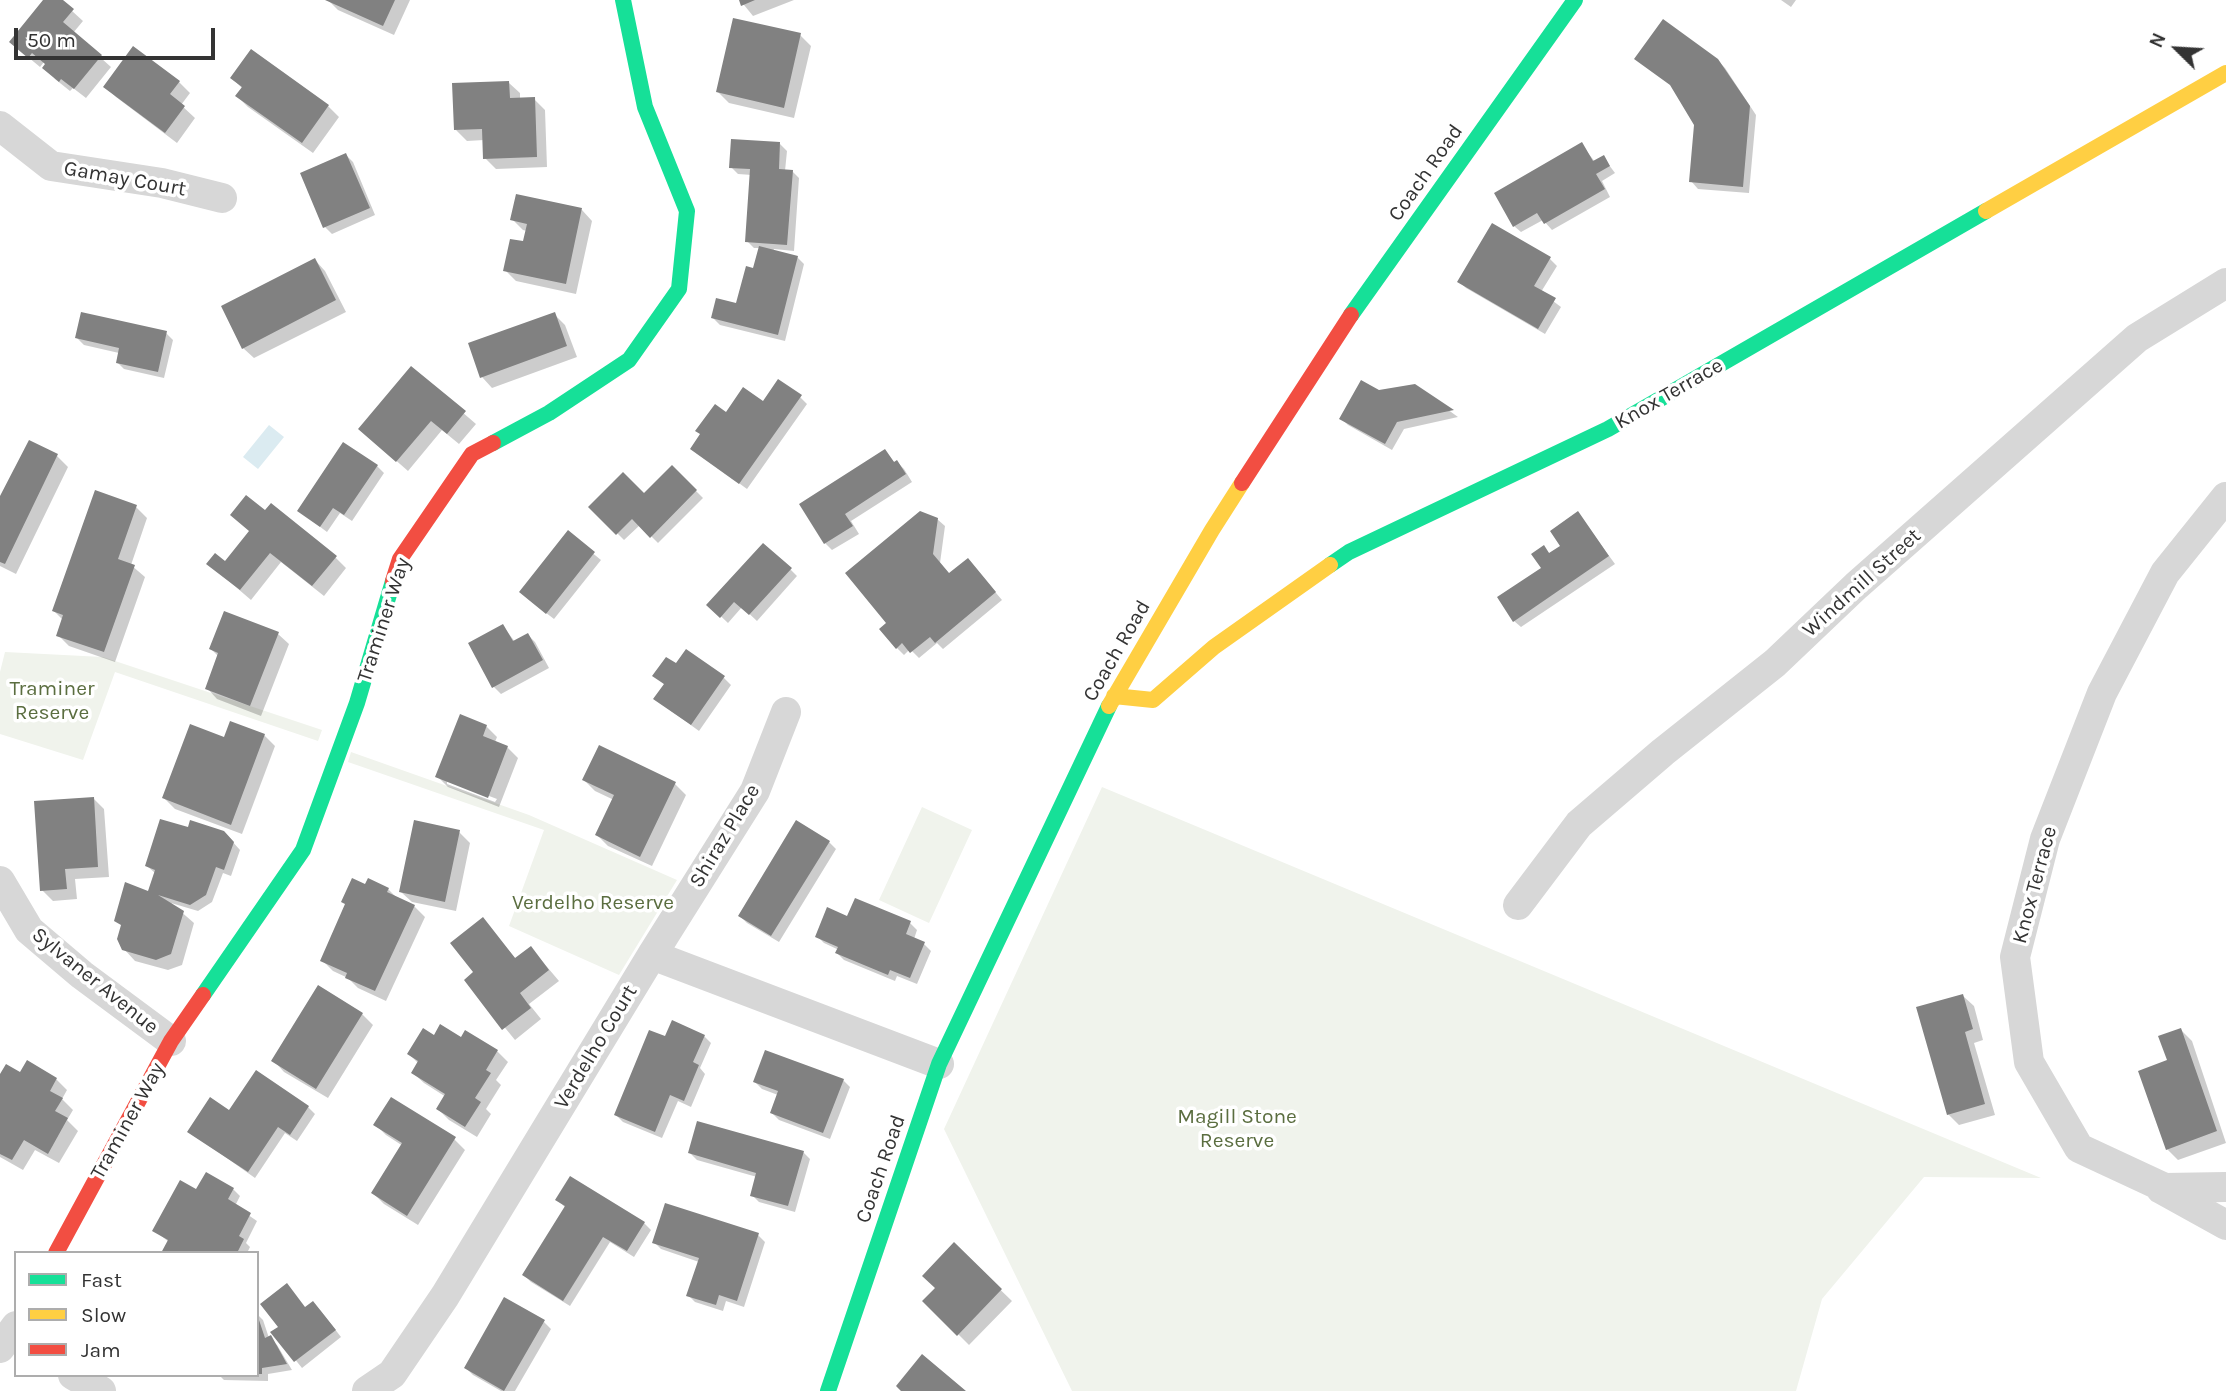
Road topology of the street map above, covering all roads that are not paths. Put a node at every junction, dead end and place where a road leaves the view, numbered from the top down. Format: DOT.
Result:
graph roads {
  1 [pos="623,0"];
  2 [pos="1575,0"];
  3 [pos="2226,73"];
  4 [pos="0,126"];
  5 [pos="222,198"];
  6 [pos="2226,283"];
  7 [pos="2226,497"];
  8 [pos="1114,696"];
  9 [pos="786,712"];
  10 [pos="0,881"];
  11 [pos="1518,905"];
  12 [pos="652,955"];
  13 [pos="172,1041"];
  14 [pos="939,1064"];
  15 [pos="2133,1173"];
  16 [pos="2226,1187"];
  17 [pos="2226,1225"];
  18 [pos="57,1251"];
  19 [pos="76,1377"];
  20 [pos="101,1391"];
  21 [pos="367,1391"];
  22 [pos="828,1391"];
  1 -- 13 [label="street, Traminer Way"];
  2 -- 8 [label="street, Coach Road"];
  3 -- 8 [label="street, Knox Terrace"];
  4 -- 5 [label="street, Gamay Court"];
  6 -- 11 [label="street, Windmill Street"];
  7 -- 15 [label="street, Knox Terrace"];
  8 -- 14 [label="street, Coach Road"];
  9 -- 12 [label="street, Shiraz Place"];
  10 -- 13 [label="street, Sylvaner Avenue"];
  12 -- 14 [label="street"];
  12 -- 21 [label="street, Verdelho Court"];
  13 -- 18 [label="street, Traminer Way"];
  14 -- 22 [label="street, Coach Road"];
  15 -- 16 [label="street, Knox Terrace"];
  15 -- 17 [label="street"];
  19 -- 20 [label="street"];
}
